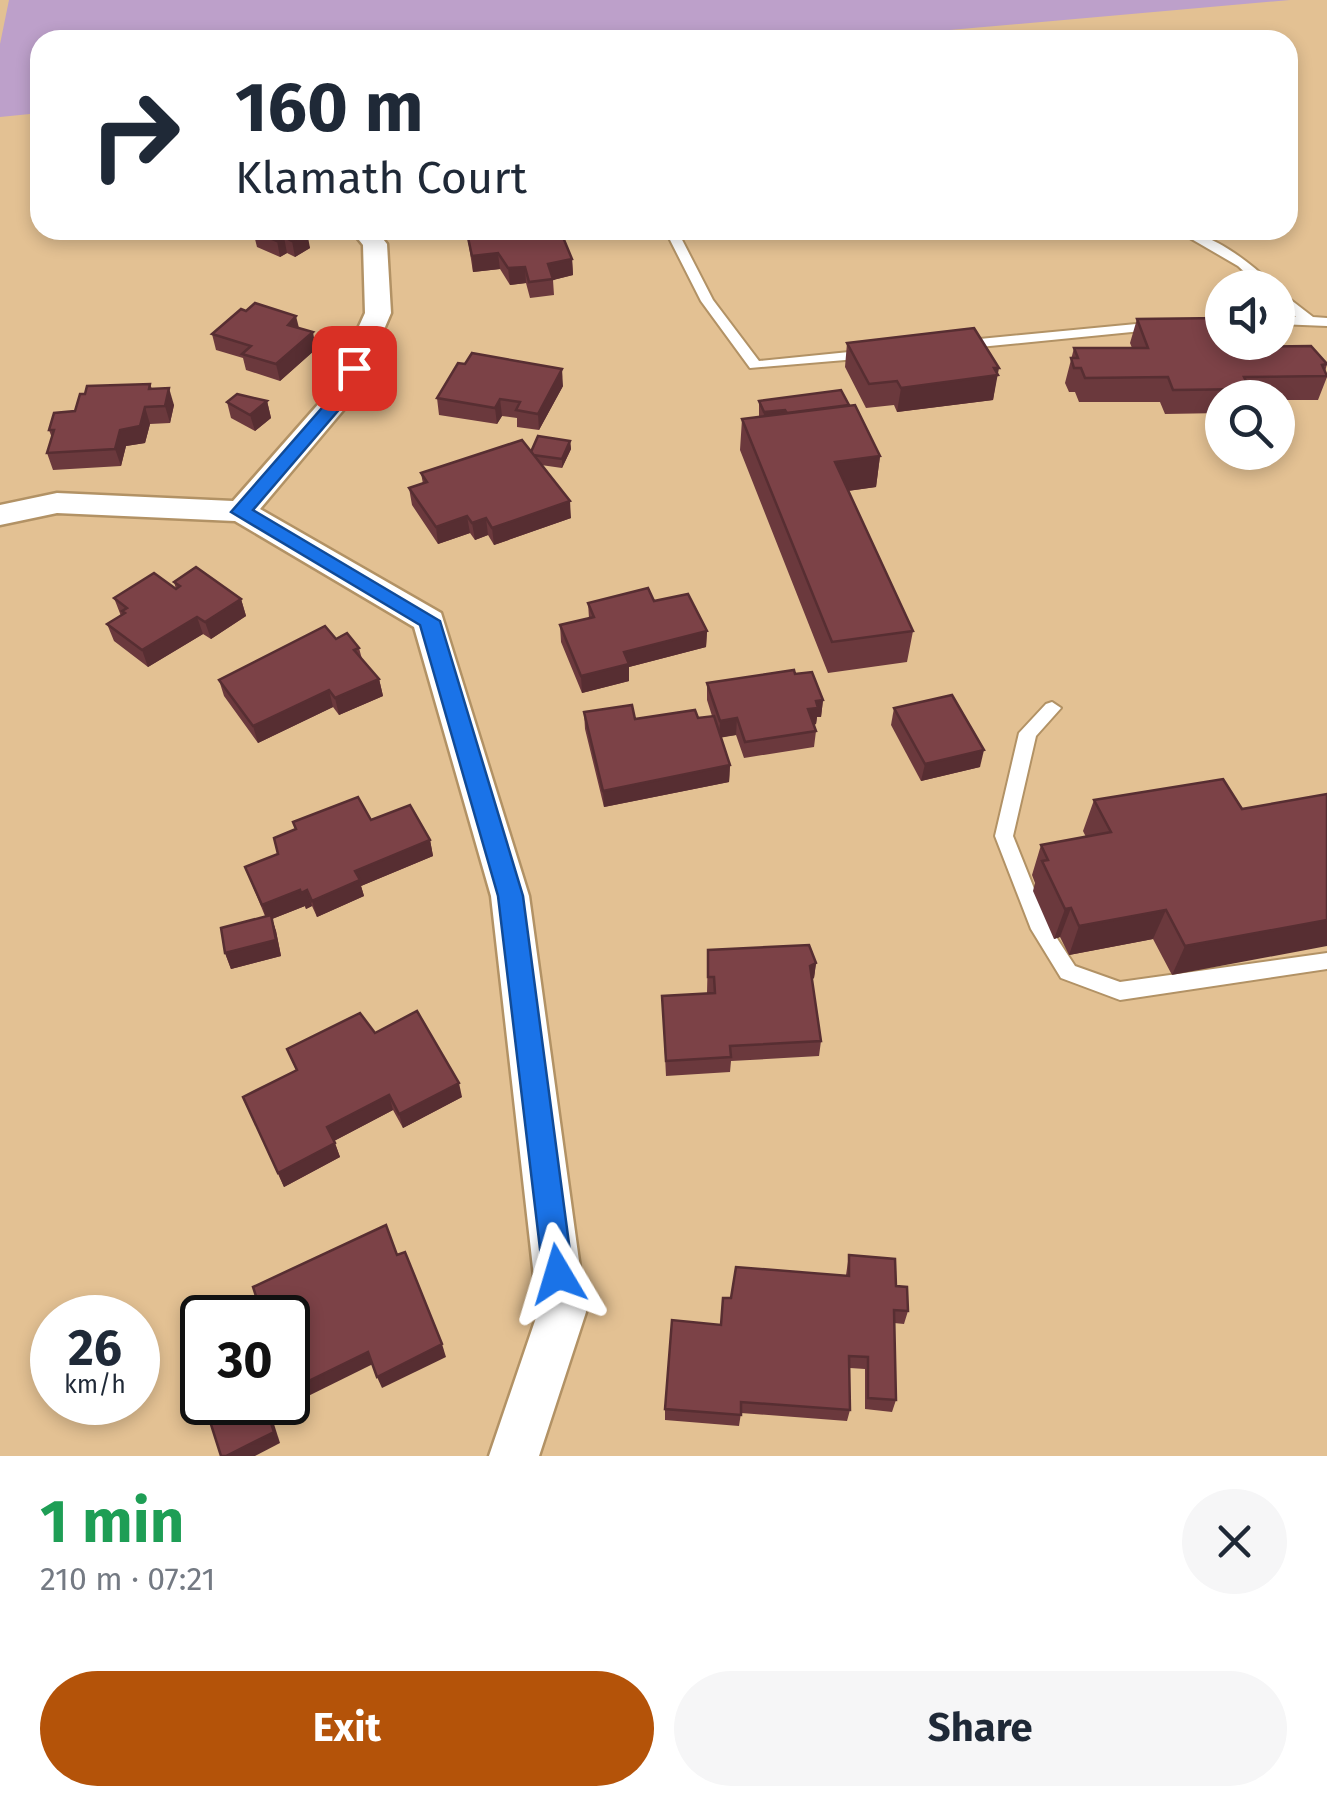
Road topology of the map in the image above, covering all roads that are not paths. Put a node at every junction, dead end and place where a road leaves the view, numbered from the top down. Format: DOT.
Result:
graph roads {
  1 [pos="372,240"];
  2 [pos="675,240"];
  3 [pos="1201,240"];
  4 [pos="1251,270"];
  5 [pos="1295,309"];
  6 [pos="1295,320"];
  7 [pos="1308,320"];
  8 [pos="1327,322"];
  9 [pos="1164,326"];
  10 [pos="950,346"];
  11 [pos="892,352"];
  12 [pos="241,512"];
  13 [pos="0,515"];
  14 [pos="1052,708"];
  15 [pos="1327,961"];
  16 [pos="514,1456"];
  1 -- 12 [label="street"];
  2 -- 11 [label="lane"];
  3 -- 4 [label="lane"];
  5 -- 7 [label="lane"];
  6 -- 7 [label="lane"];
  7 -- 8 [label="lane"];
  9 -- 10 [label="lane"];
  12 -- 13 [label="street"];
  12 -- 16 [label="street"];
  14 -- 15 [label="lane"];
}
